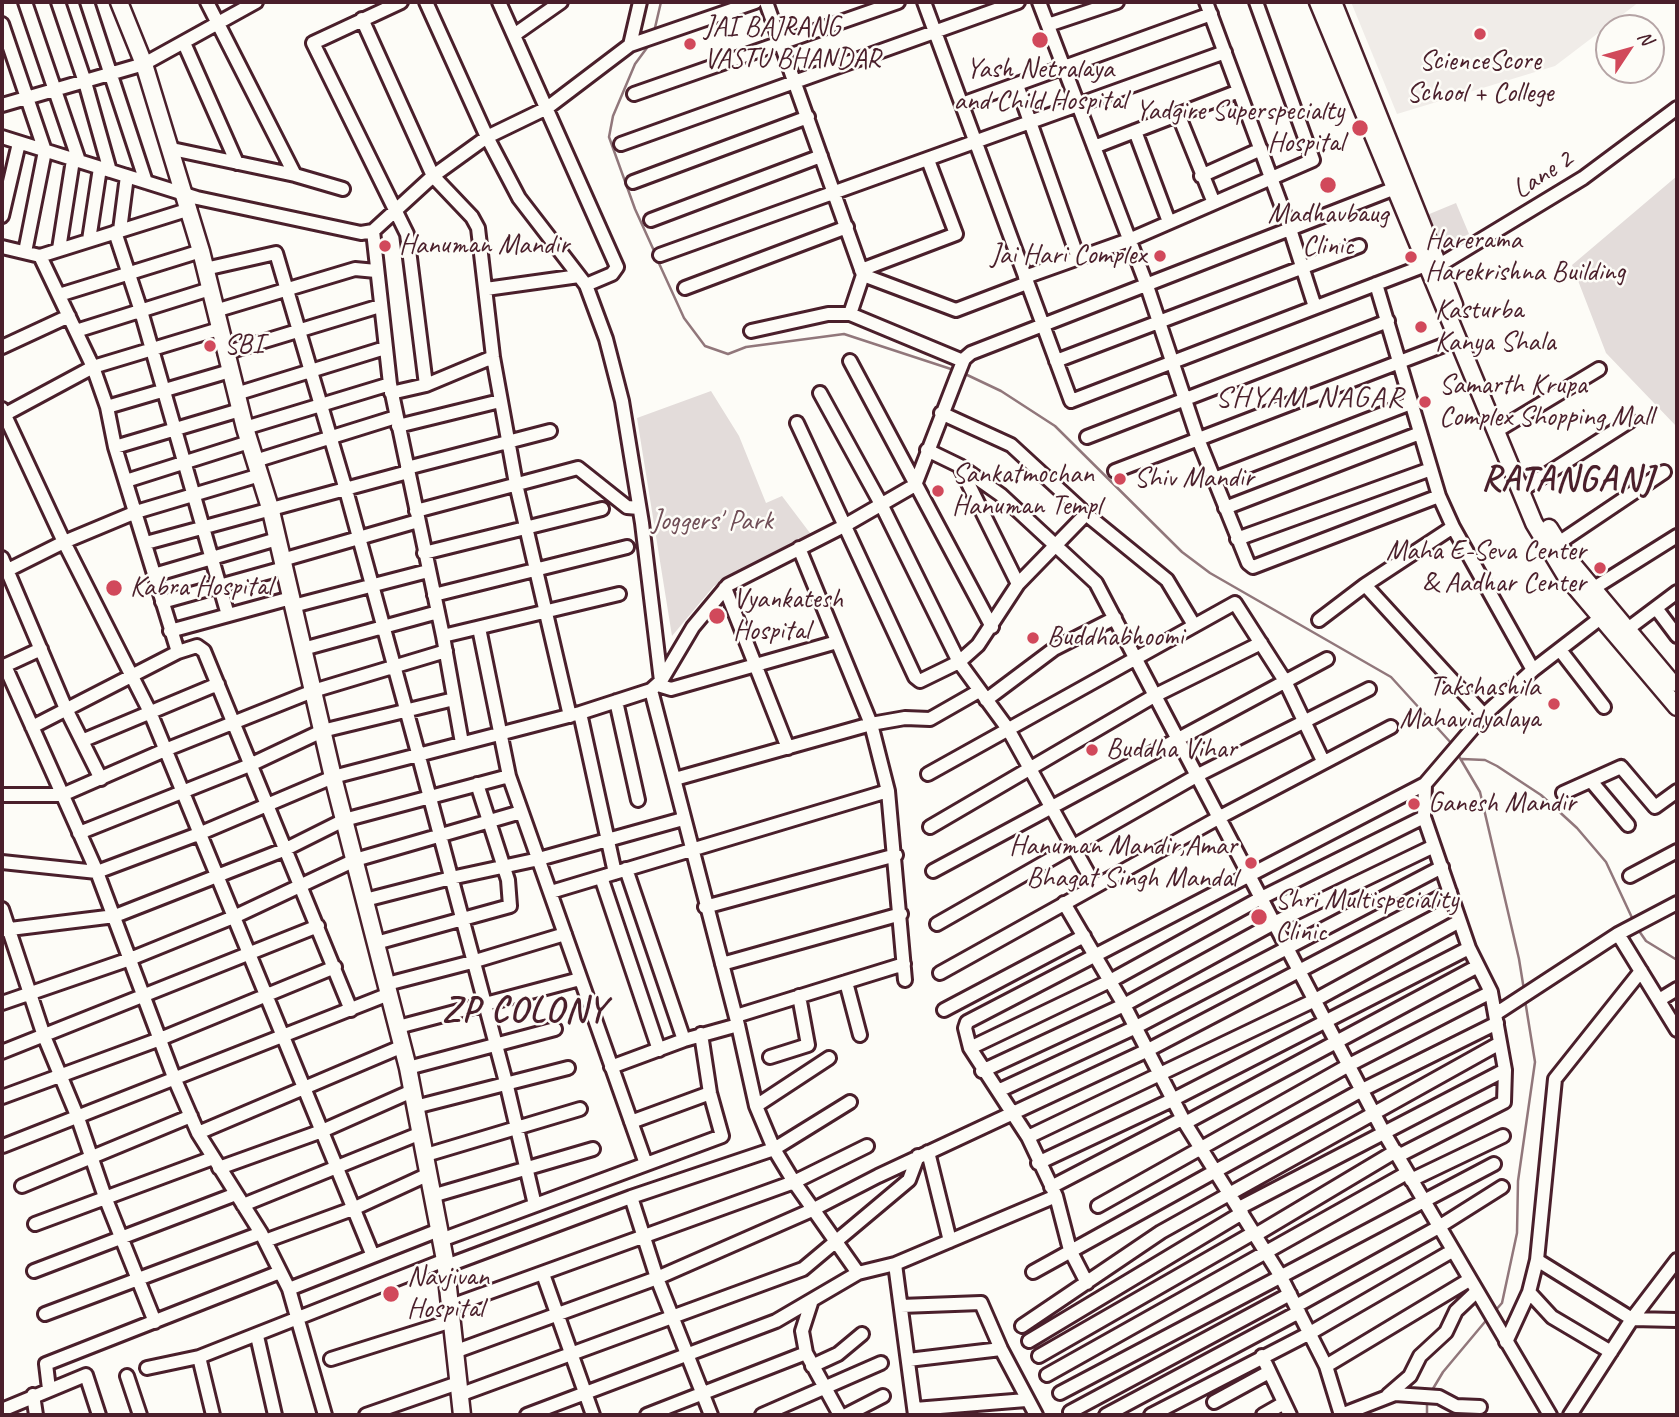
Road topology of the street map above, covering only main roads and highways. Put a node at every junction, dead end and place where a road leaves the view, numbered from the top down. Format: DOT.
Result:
graph roads {
  1 [pos="119,2"];
  2 [pos="1318,2"];
  3 [pos="1333,2"];
  4 [pos="1401,186"];
  5 [pos="1431,268"];
  6 [pos="1587,592"];
  7 [pos="1622,633"];
  8 [pos="1677,690"];
  9 [pos="1677,707"];
  10 [pos="462,1415"];
  1 -- 10 [label="main road"];
  2 -- 4 [label="main road"];
  3 -- 4 [label="main road"];
  4 -- 5 [label="main road"];
  5 -- 6 [label="main road"];
  5 -- 6 [label="main road"];
  6 -- 7 [label="main road"];
  7 -- 8 [label="main road"];
  7 -- 9 [label="main road"];
}
